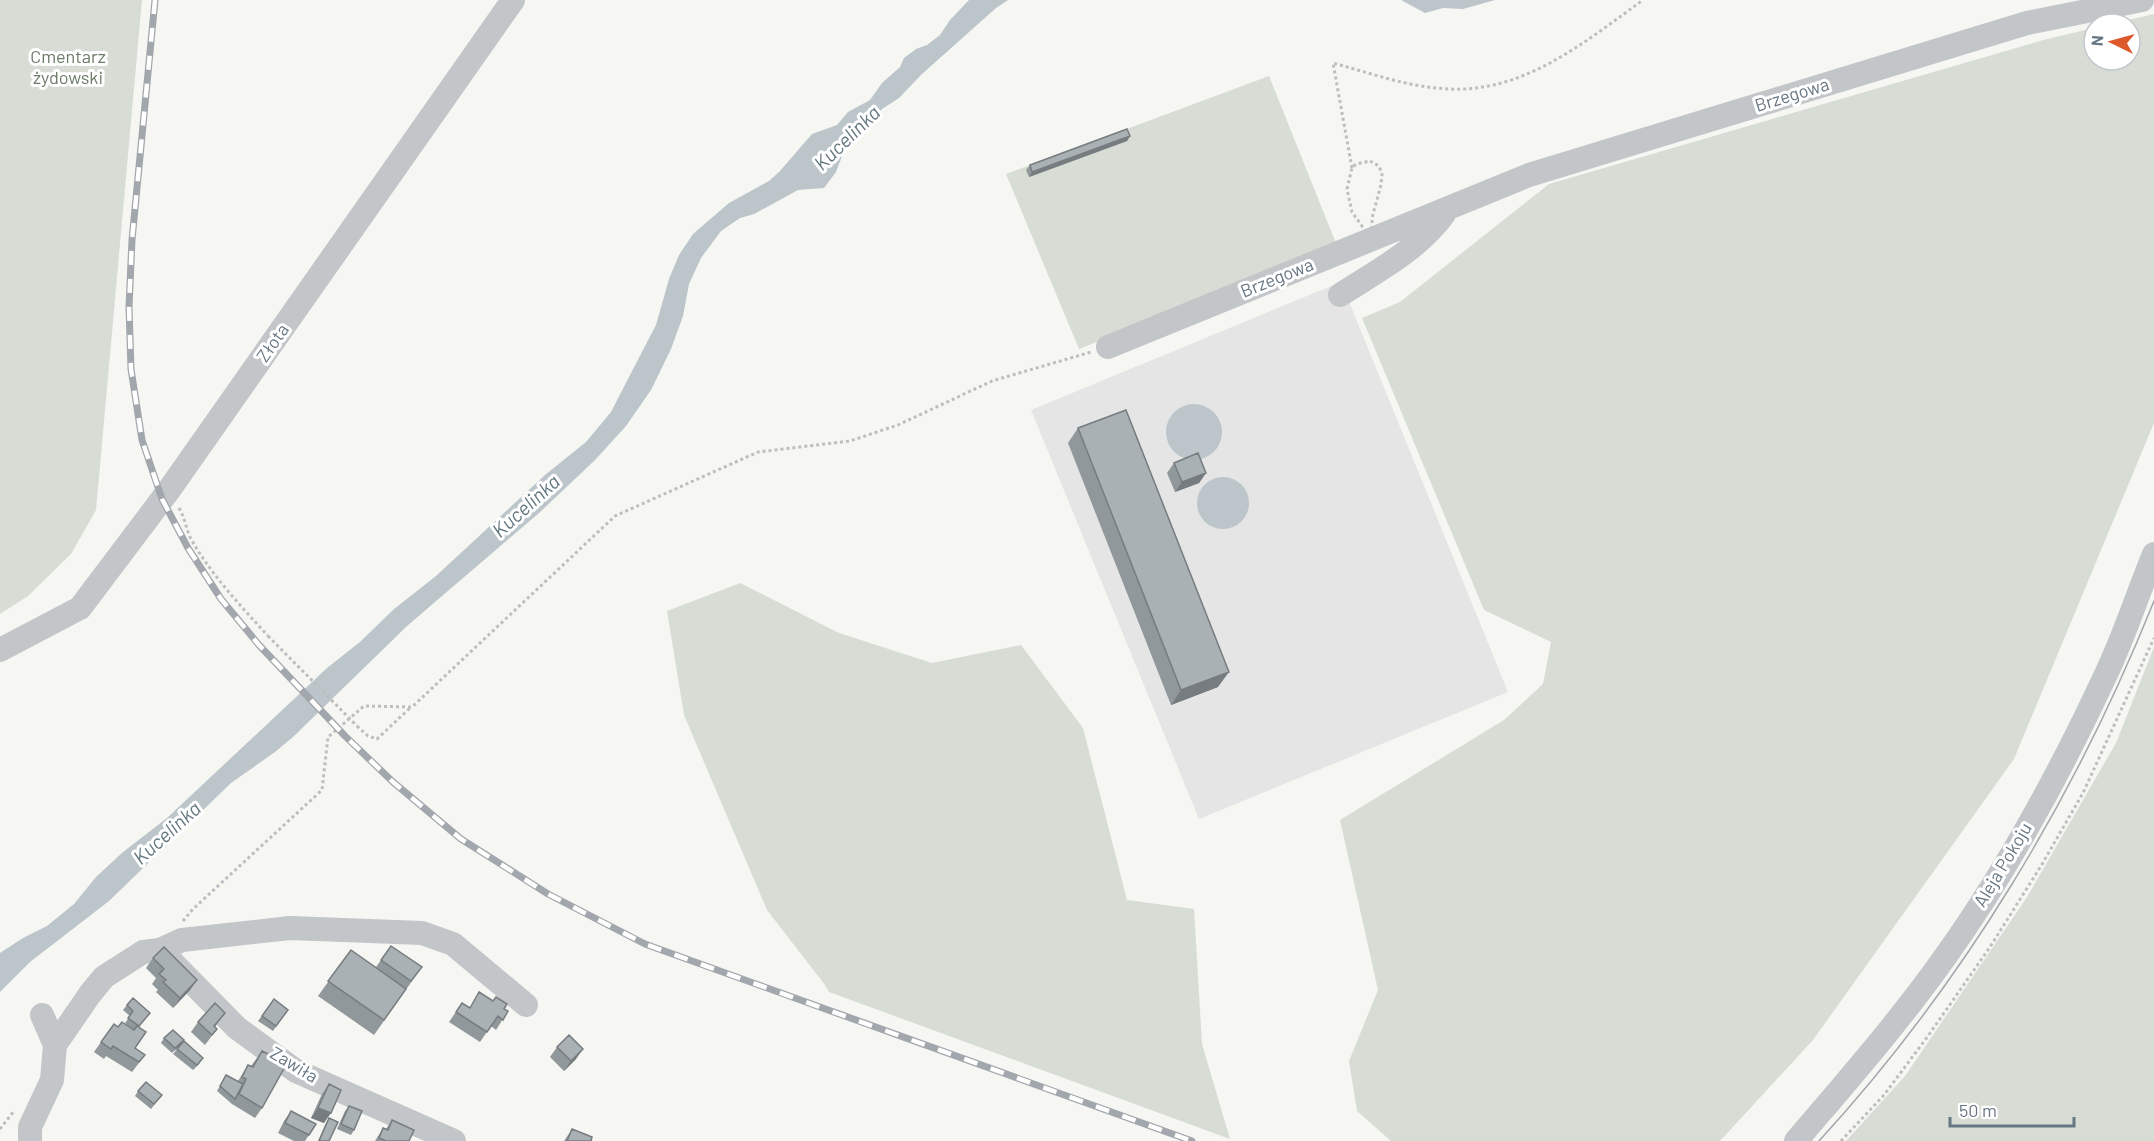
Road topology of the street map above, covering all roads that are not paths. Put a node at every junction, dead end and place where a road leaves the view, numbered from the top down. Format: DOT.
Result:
graph roads {
  1 [pos="513,0"];
  2 [pos="2142,0"];
  3 [pos="1447,209"];
  4 [pos="1340,295"];
  5 [pos="1108,347"];
  6 [pos="2154,554"];
  7 [pos="0,651"];
  8 [pos="160,950"];
  9 [pos="526,1005"];
  10 [pos="42,1015"];
  11 [pos="55,1045"];
  12 [pos="30,1141"];
  13 [pos="454,1141"];
  14 [pos="1796,1141"];
  1 -- 7 [label="street, Złota"];
  2 -- 3 [label="street, Brzegowa"];
  3 -- 4 [label="street, Brzegowa"];
  3 -- 5 [label="street, Brzegowa"];
  6 -- 14 [label="street, Aleja Pokoju"];
  8 -- 9 [label="street"];
  8 -- 11 [label="street"];
  8 -- 13 [label="street, Zawiła"];
  10 -- 11 [label="street"];
  11 -- 12 [label="street"];
}
